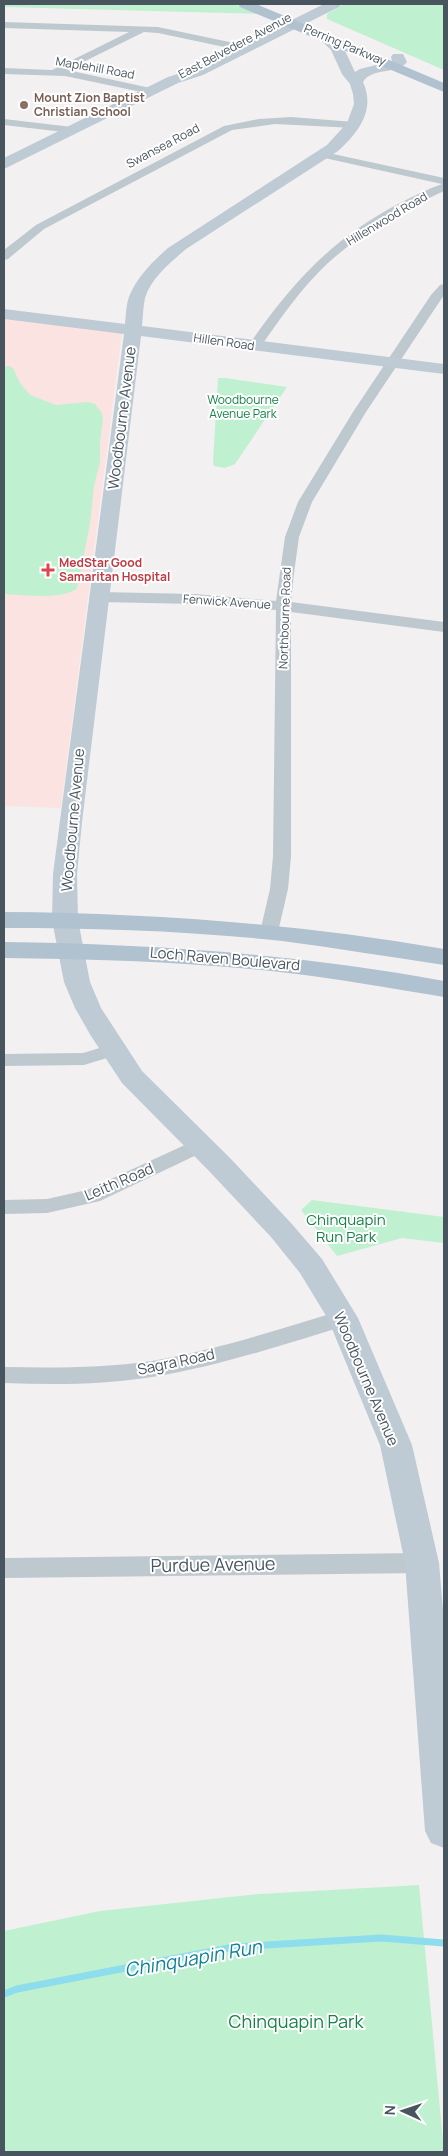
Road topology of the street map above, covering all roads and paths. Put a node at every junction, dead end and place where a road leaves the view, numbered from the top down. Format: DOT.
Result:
graph roads {
  1 [pos="245,4"];
  2 [pos="272,4"];
  3 [pos="317,4"];
  4 [pos="334,4"];
  5 [pos="296,19"];
  6 [pos="4,25"];
  7 [pos="144,29"];
  8 [pos="324,36"];
  9 [pos="234,46"];
  10 [pos="395,61"];
  11 [pos="4,72"];
  12 [pos="53,73"];
  13 [pos="444,76"];
  14 [pos="174,80"];
  15 [pos="356,82"];
  16 [pos="444,88"];
  17 [pos="151,91"];
  18 [pos="4,122"];
  19 [pos="354,125"];
  20 [pos="72,130"];
  21 [pos="324,154"];
  22 [pos="4,164"];
  23 [pos="444,181"];
  24 [pos="444,187"];
  25 [pos="4,256"];
  26 [pos="444,288"];
  27 [pos="4,314"];
  28 [pos="133,329"];
  29 [pos="254,346"];
  30 [pos="394,363"];
  31 [pos="444,369"];
  32 [pos="99,597"];
  33 [pos="284,606"];
  34 [pos="444,627"];
  35 [pos="4,920"];
  36 [pos="65,920"];
  37 [pos="269,932"];
  38 [pos="321,937"];
  39 [pos="4,950"];
  40 [pos="71,950"];
  41 [pos="444,956"];
  42 [pos="313,968"];
  43 [pos="444,989"];
  44 [pos="113,1050"];
  45 [pos="4,1060"];
  46 [pos="200,1145"];
  47 [pos="4,1207"];
  48 [pos="343,1318"];
  49 [pos="4,1375"];
  50 [pos="422,1563"];
  51 [pos="4,1568"];
  52 [pos="444,1832"];
  1 -- 5 [label="main road, Perring Parkway"];
  2 -- 5 [label="main road, Perring Parkway"];
  3 -- 5 [label="street"];
  4 -- 5 [label="street"];
  5 -- 8 [label="main road, Perring Parkway"];
  5 -- 9 [label="street, East Belvedere Avenue"];
  5 -- 10 [label="main road, Perring Parkway"];
  5 -- 14 [label="street, East Belvedere Avenue"];
  6 -- 7 [label="street"];
  7 -- 9 [label="street"];
  7 -- 12 [label="street"];
  8 -- 10 [label="main road, Perring Parkway"];
  8 -- 15 [label="street, Woodbourne Avenue"];
  9 -- 14 [label="street, East Belvedere Avenue"];
  10 -- 13 [label="main road, Perring Parkway"];
  10 -- 15 [label="street"];
  10 -- 16 [label="main road, Perring Parkway"];
  11 -- 12 [label="street, Maplehill Road"];
  12 -- 17 [label="street, Maplehill Road"];
  14 -- 17 [label="street, East Belvedere Avenue"];
  15 -- 19 [label="street, Woodbourne Avenue"];
  17 -- 20 [label="street, East Belvedere Avenue"];
  18 -- 20 [label="street"];
  19 -- 21 [label="street, Woodbourne Avenue"];
  19 -- 25 [label="street, Swansea Road"];
  20 -- 22 [label="street, East Belvedere Avenue"];
  21 -- 23 [label="street"];
  21 -- 28 [label="street, Woodbourne Avenue"];
  24 -- 29 [label="street, Hillenwood Road"];
  26 -- 30 [label="street, Northbourne Road"];
  27 -- 28 [label="street, Hillen Road"];
  28 -- 29 [label="street, Hillen Road"];
  28 -- 32 [label="street, Woodbourne Avenue"];
  29 -- 30 [label="street, Hillen Road"];
  30 -- 31 [label="street, Hillen Road"];
  30 -- 33 [label="street, Northbourne Road"];
  32 -- 33 [label="street, Fenwick Avenue"];
  32 -- 36 [label="street, Woodbourne Avenue"];
  33 -- 34 [label="street, Fenwick Avenue"];
  33 -- 37 [label="street, Northbourne Road"];
  35 -- 36 [label="main road, Loch Raven Boulevard"];
  36 -- 37 [label="main road, Loch Raven Boulevard"];
  36 -- 40 [label="street, Woodbourne Avenue"];
  37 -- 38 [label="main road, Loch Raven Boulevard"];
  38 -- 41 [label="main road, Loch Raven Boulevard"];
  38 -- 42 [label="main road"];
  39 -- 40 [label="main road, Loch Raven Boulevard"];
  40 -- 42 [label="main road, Loch Raven Boulevard"];
  40 -- 44 [label="street, Woodbourne Avenue"];
  42 -- 43 [label="main road, Loch Raven Boulevard"];
  44 -- 45 [label="street"];
  44 -- 46 [label="street, Woodbourne Avenue"];
  46 -- 47 [label="street, Leith Road"];
  46 -- 48 [label="street, Woodbourne Avenue"];
  48 -- 49 [label="street, Sagra Road"];
  48 -- 50 [label="street, Woodbourne Avenue"];
  50 -- 51 [label="street, Purdue Avenue"];
  50 -- 52 [label="street, Woodbourne Avenue"];
}
